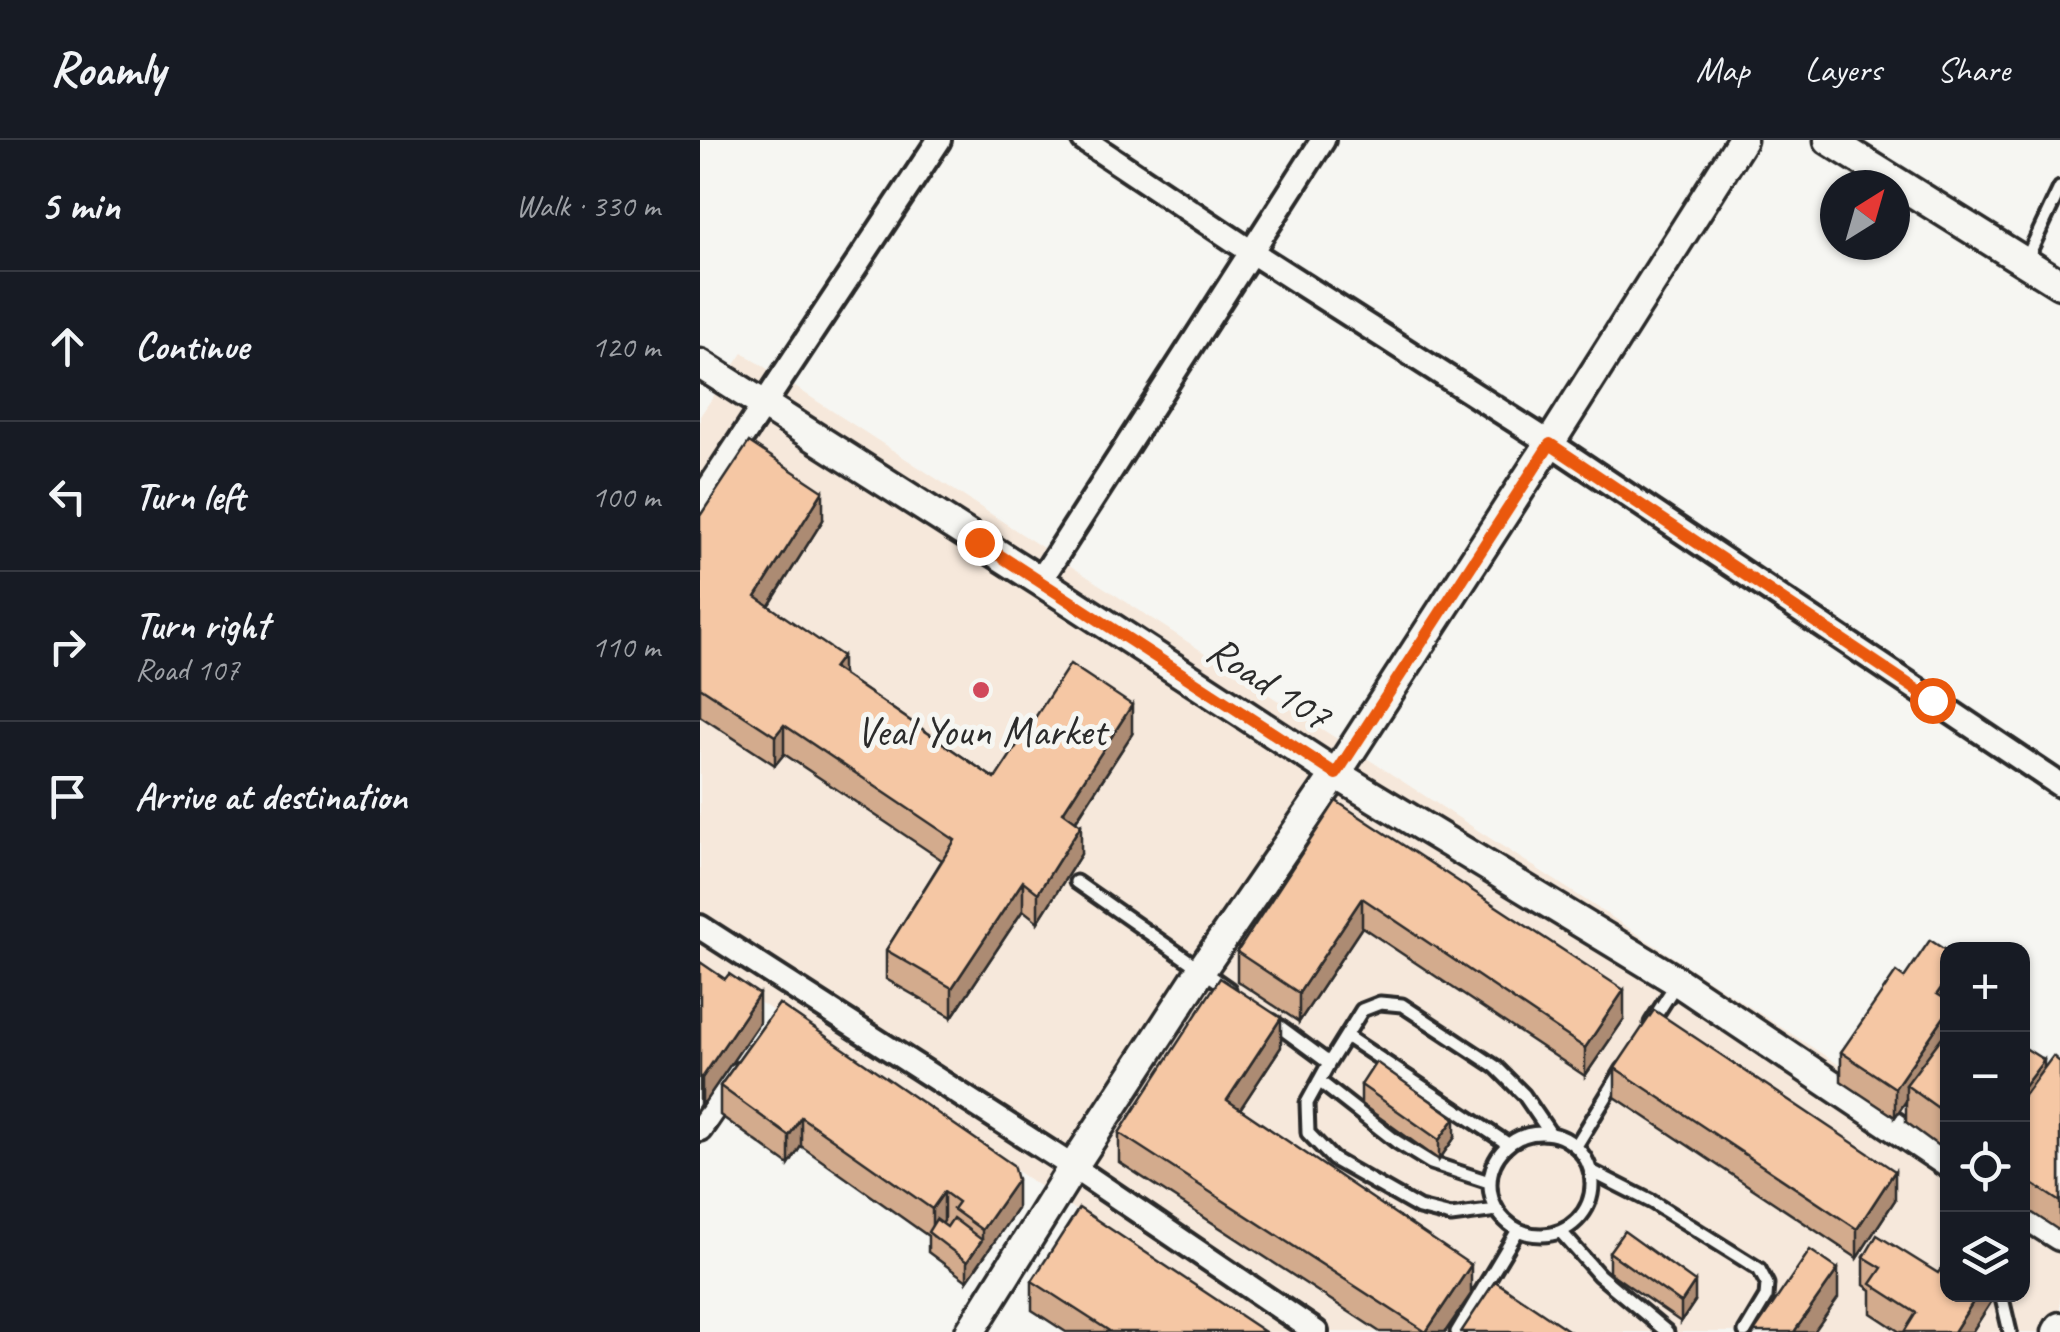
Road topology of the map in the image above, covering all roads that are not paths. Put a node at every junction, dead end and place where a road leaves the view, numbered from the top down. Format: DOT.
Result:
graph roads {
  1 [pos="939,140"];
  2 [pos="1084,140"];
  3 [pos="1323,140"];
  4 [pos="1742,140"];
  5 [pos="1829,140"];
  6 [pos="2060,188"];
  7 [pos="1250,251"];
  8 [pos="2026,262"];
  9 [pos="2060,284"];
  10 [pos="700,364"];
  11 [pos="764,406"];
  12 [pos="1550,444"];
  13 [pos="700,501"];
  14 [pos="1040,581"];
  15 [pos="1336,774"];
  16 [pos="2060,785"];
  17 [pos="1076,882"];
  18 [pos="700,927"];
  19 [pos="1202,969"];
  20 [pos="1678,981"];
  21 [pos="1234,992"];
  22 [pos="1266,1016"];
  23 [pos="1647,1030"];
  24 [pos="1346,1036"];
  25 [pos="753,1052"];
  26 [pos="1329,1063"];
  27 [pos="1627,1064"];
  28 [pos="1319,1082"];
  29 [pos="700,1129"];
  30 [pos="1550,1133"];
  31 [pos="1508,1144"];
  32 [pos="1576,1146"];
  33 [pos="1940,1158"];
  34 [pos="1073,1166"];
  35 [pos="1591,1171"];
  36 [pos="1489,1182"];
  37 [pos="1497,1210"];
  38 [pos="2030,1217"];
  39 [pos="1518,1230"];
  40 [pos="1561,1232"];
  41 [pos="2060,1236"];
  42 [pos="2003,1302"];
  43 [pos="970,1332"];
  44 [pos="1316,1332"];
  45 [pos="1457,1332"];
  46 [pos="1667,1332"];
  47 [pos="1745,1332"];
  48 [pos="2010,1332"];
  1 -- 11 [label="street"];
  2 -- 7 [label="street"];
  3 -- 7 [label="street"];
  4 -- 12 [label="street"];
  5 -- 8 [label="street"];
  6 -- 8 [label="lane"];
  7 -- 12 [label="street"];
  7 -- 14 [label="street"];
  8 -- 9 [label="street"];
  10 -- 11 [label="street, Road 107"];
  11 -- 13 [label="street"];
  11 -- 14 [label="street, Road 107"];
  12 -- 15 [label="street"];
  12 -- 16 [label="street"];
  14 -- 15 [label="street, Road 107"];
  15 -- 19 [label="street"];
  15 -- 20 [label="street, Road 107"];
  17 -- 19 [label="lane"];
  18 -- 34 [label="street"];
  19 -- 21 [label="lane"];
  19 -- 34 [label="street"];
  20 -- 23 [label="lane"];
  20 -- 33 [label="street, Road 107"];
  22 -- 26 [label="lane"];
  24 -- 26 [label="lane"];
  24 -- 30 [label="lane"];
  24 -- 31 [label="lane"];
  25 -- 29 [label="street"];
  26 -- 28 [label="lane"];
  27 -- 32 [label="lane"];
  28 -- 36 [label="lane"];
  28 -- 37 [label="lane"];
  30 -- 31 [label="lane"];
  30 -- 32 [label="lane"];
  31 -- 36 [label="lane"];
  32 -- 35 [label="lane"];
  34 -- 43 [label="street"];
  34 -- 44 [label="street"];
  35 -- 40 [label="lane"];
  35 -- 47 [label="lane"];
  36 -- 37 [label="lane"];
  37 -- 39 [label="lane"];
  38 -- 41 [label="street"];
  39 -- 40 [label="lane"];
  39 -- 45 [label="lane"];
  40 -- 46 [label="lane"];
  42 -- 48 [label="lane"];
}
